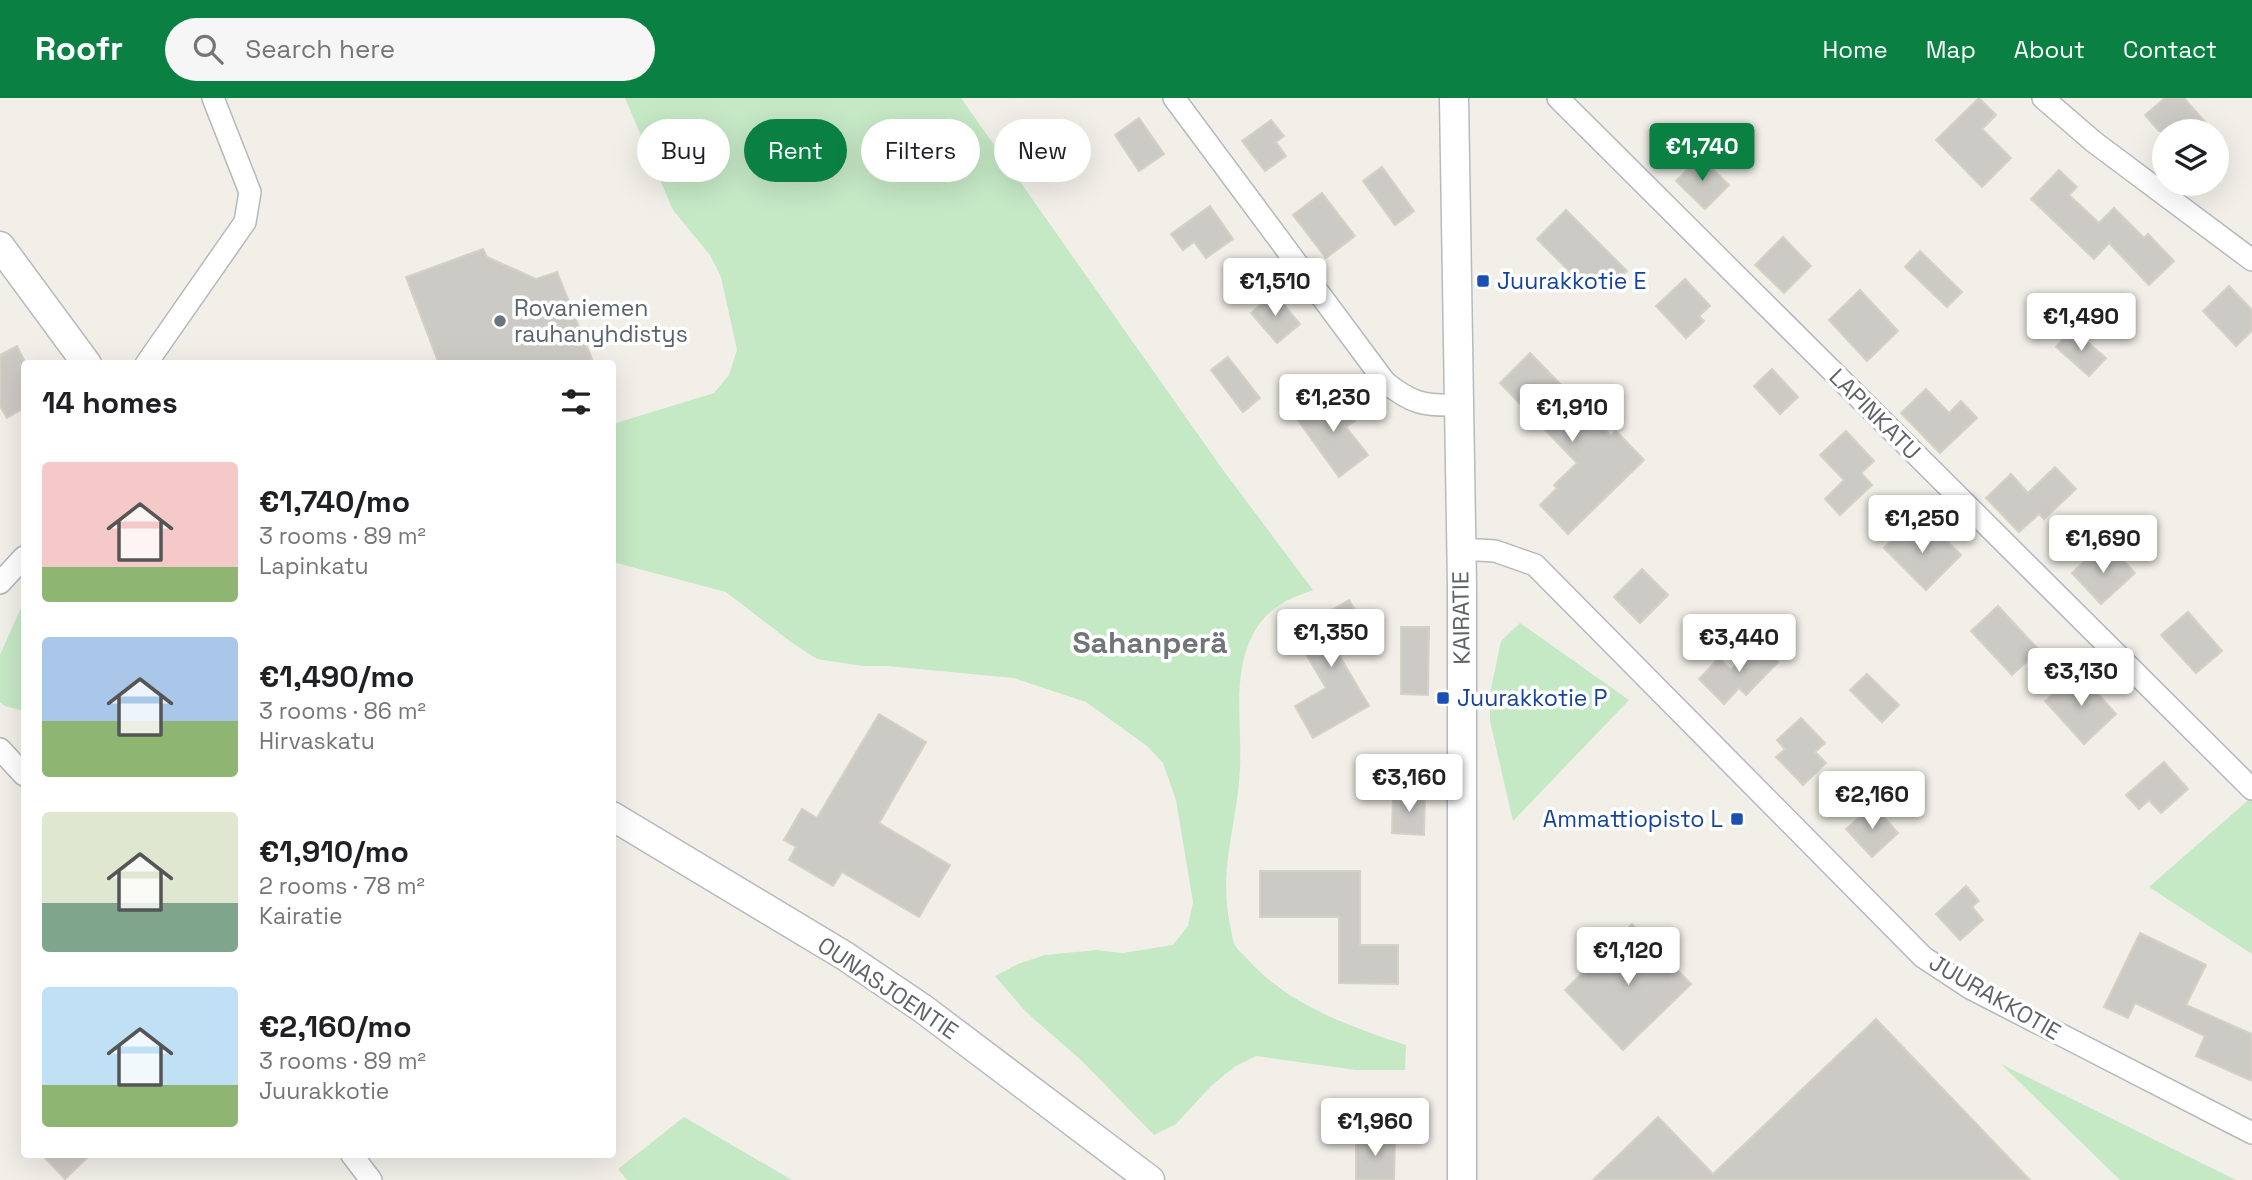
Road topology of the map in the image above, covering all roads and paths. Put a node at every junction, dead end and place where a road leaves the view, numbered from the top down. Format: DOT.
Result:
graph roads {
  1 [pos="213,98"];
  2 [pos="1174,98"];
  3 [pos="1454,98"];
  4 [pos="1558,98"];
  5 [pos="2043,98"];
  6 [pos="0,246"];
  7 [pos="2252,260"];
  8 [pos="84,360"];
  9 [pos="149,360"];
  10 [pos="1457,405"];
  11 [pos="1460,549"];
  12 [pos="21,560"];
  13 [pos="0,583"];
  14 [pos="0,749"];
  15 [pos="21,772"];
  16 [pos="2252,789"];
  17 [pos="616,818"];
  18 [pos="2252,1133"];
  19 [pos="354,1158"];
  20 [pos="371,1180"];
  21 [pos="1150,1180"];
  22 [pos="1462,1180"];
  1 -- 9 [label="street"];
  2 -- 10 [label="street"];
  3 -- 10 [label="main road, KAIRATIE"];
  4 -- 16 [label="street, LAPINKATU"];
  5 -- 7 [label="street"];
  6 -- 8 [label="main road"];
  10 -- 11 [label="main road, KAIRATIE"];
  11 -- 18 [label="street, JUURAKKOTIE"];
  11 -- 22 [label="main road, KAIRATIE"];
  12 -- 13 [label="street"];
  14 -- 15 [label="street"];
  17 -- 21 [label="main road, OUNASJOENTIE"];
  19 -- 20 [label="street"];
}
